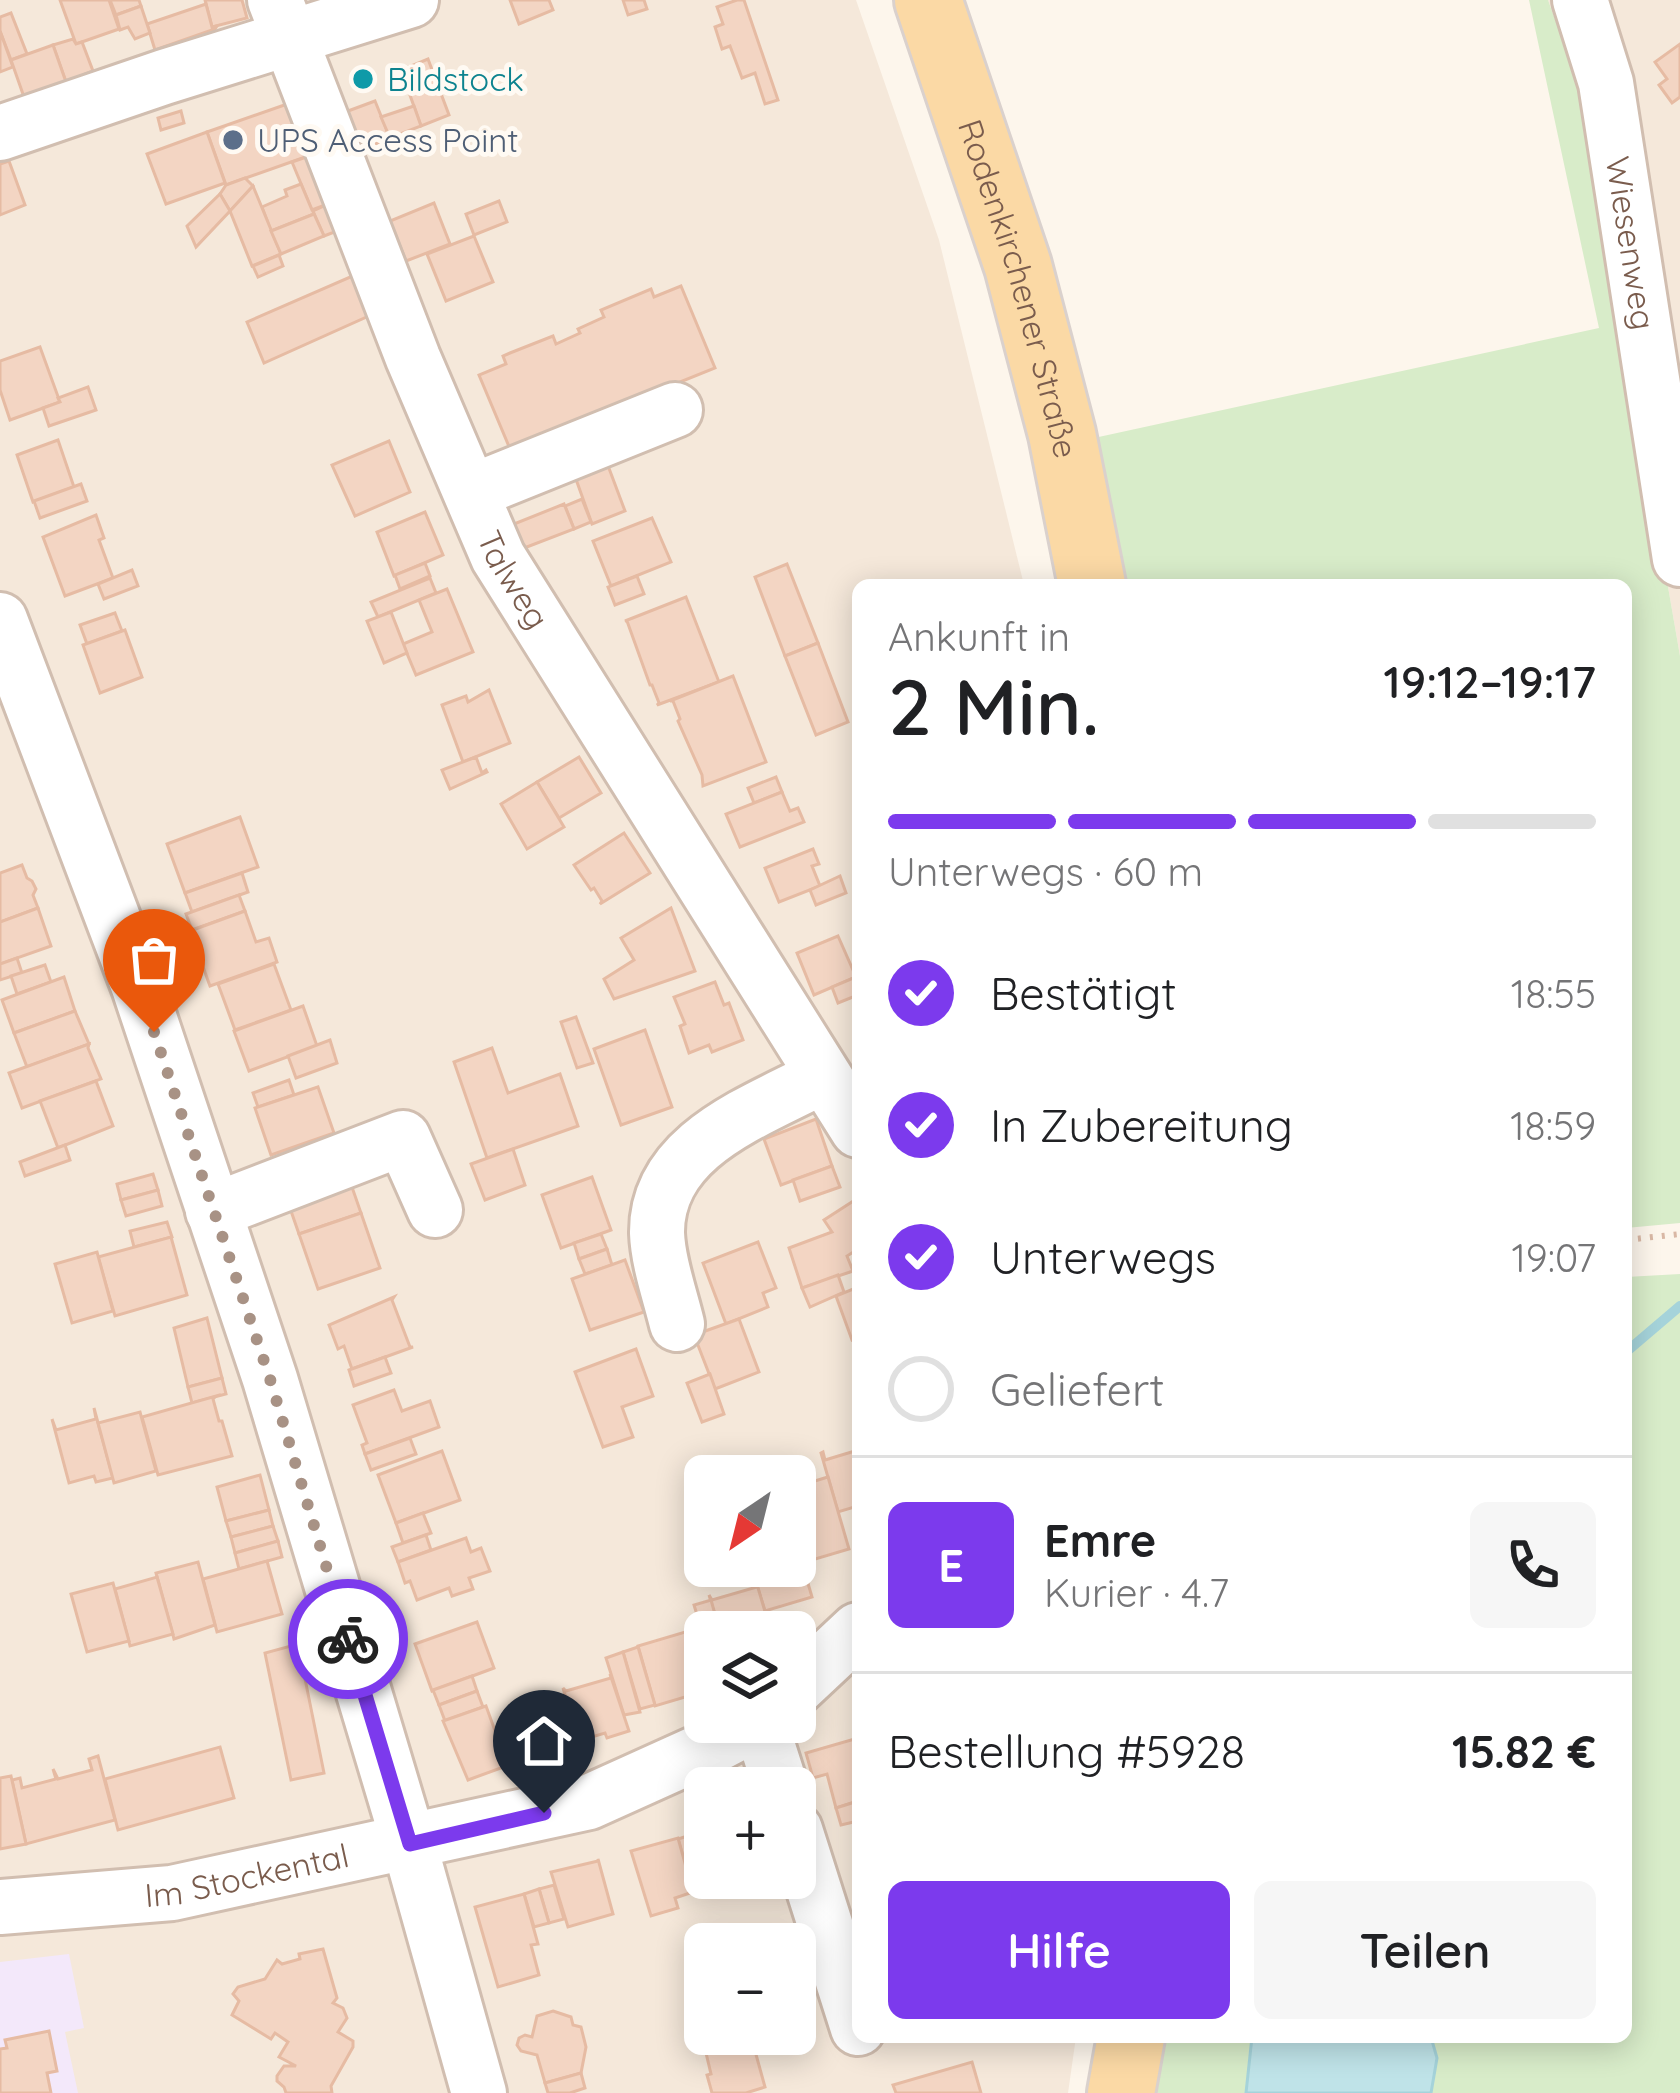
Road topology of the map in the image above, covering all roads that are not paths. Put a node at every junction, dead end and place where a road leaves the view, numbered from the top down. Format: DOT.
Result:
graph roads {
  1 [pos="411,0"];
  2 [pos="928,0"];
  3 [pos="1580,0"];
  4 [pos="282,18"];
  5 [pos="0,133"];
  6 [pos="675,410"];
  7 [pos="470,492"];
  8 [pos="1680,559"];
  9 [pos="1091,579"];
  10 [pos="0,620"];
  11 [pos="823,1076"];
  12 [pos="852,1121"];
  13 [pos="435,1210"];
  14 [pos="213,1211"];
  15 [pos="676,1324"];
  16 [pos="852,1636"];
  17 [pos="816,1669"];
  18 [pos="718,1743"];
  19 [pos="410,1844"];
  20 [pos="816,1896"];
  21 [pos="0,1907"];
  22 [pos="852,2010"];
  23 [pos="1130,2043"];
  24 [pos="479,2093"];
  25 [pos="1120,2093"];
  1 -- 4 [label="street"];
  2 -- 9 [label="main road, Rodenkirchener Straße"];
  3 -- 8 [label="street, Wiesenweg"];
  4 -- 5 [label="street"];
  4 -- 7 [label="street, Talweg"];
  6 -- 7 [label="street"];
  7 -- 11 [label="street, Talweg"];
  10 -- 14 [label="street"];
  11 -- 12 [label="street, Talweg"];
  11 -- 15 [label="street"];
  13 -- 14 [label="street"];
  14 -- 19 [label="street"];
  16 -- 17 [label="street"];
  18 -- 19 [label="street, Im Stockental"];
  19 -- 21 [label="street, Im Stockental"];
  19 -- 24 [label="street"];
  20 -- 22 [label="street"];
  23 -- 25 [label="main road"];
}
